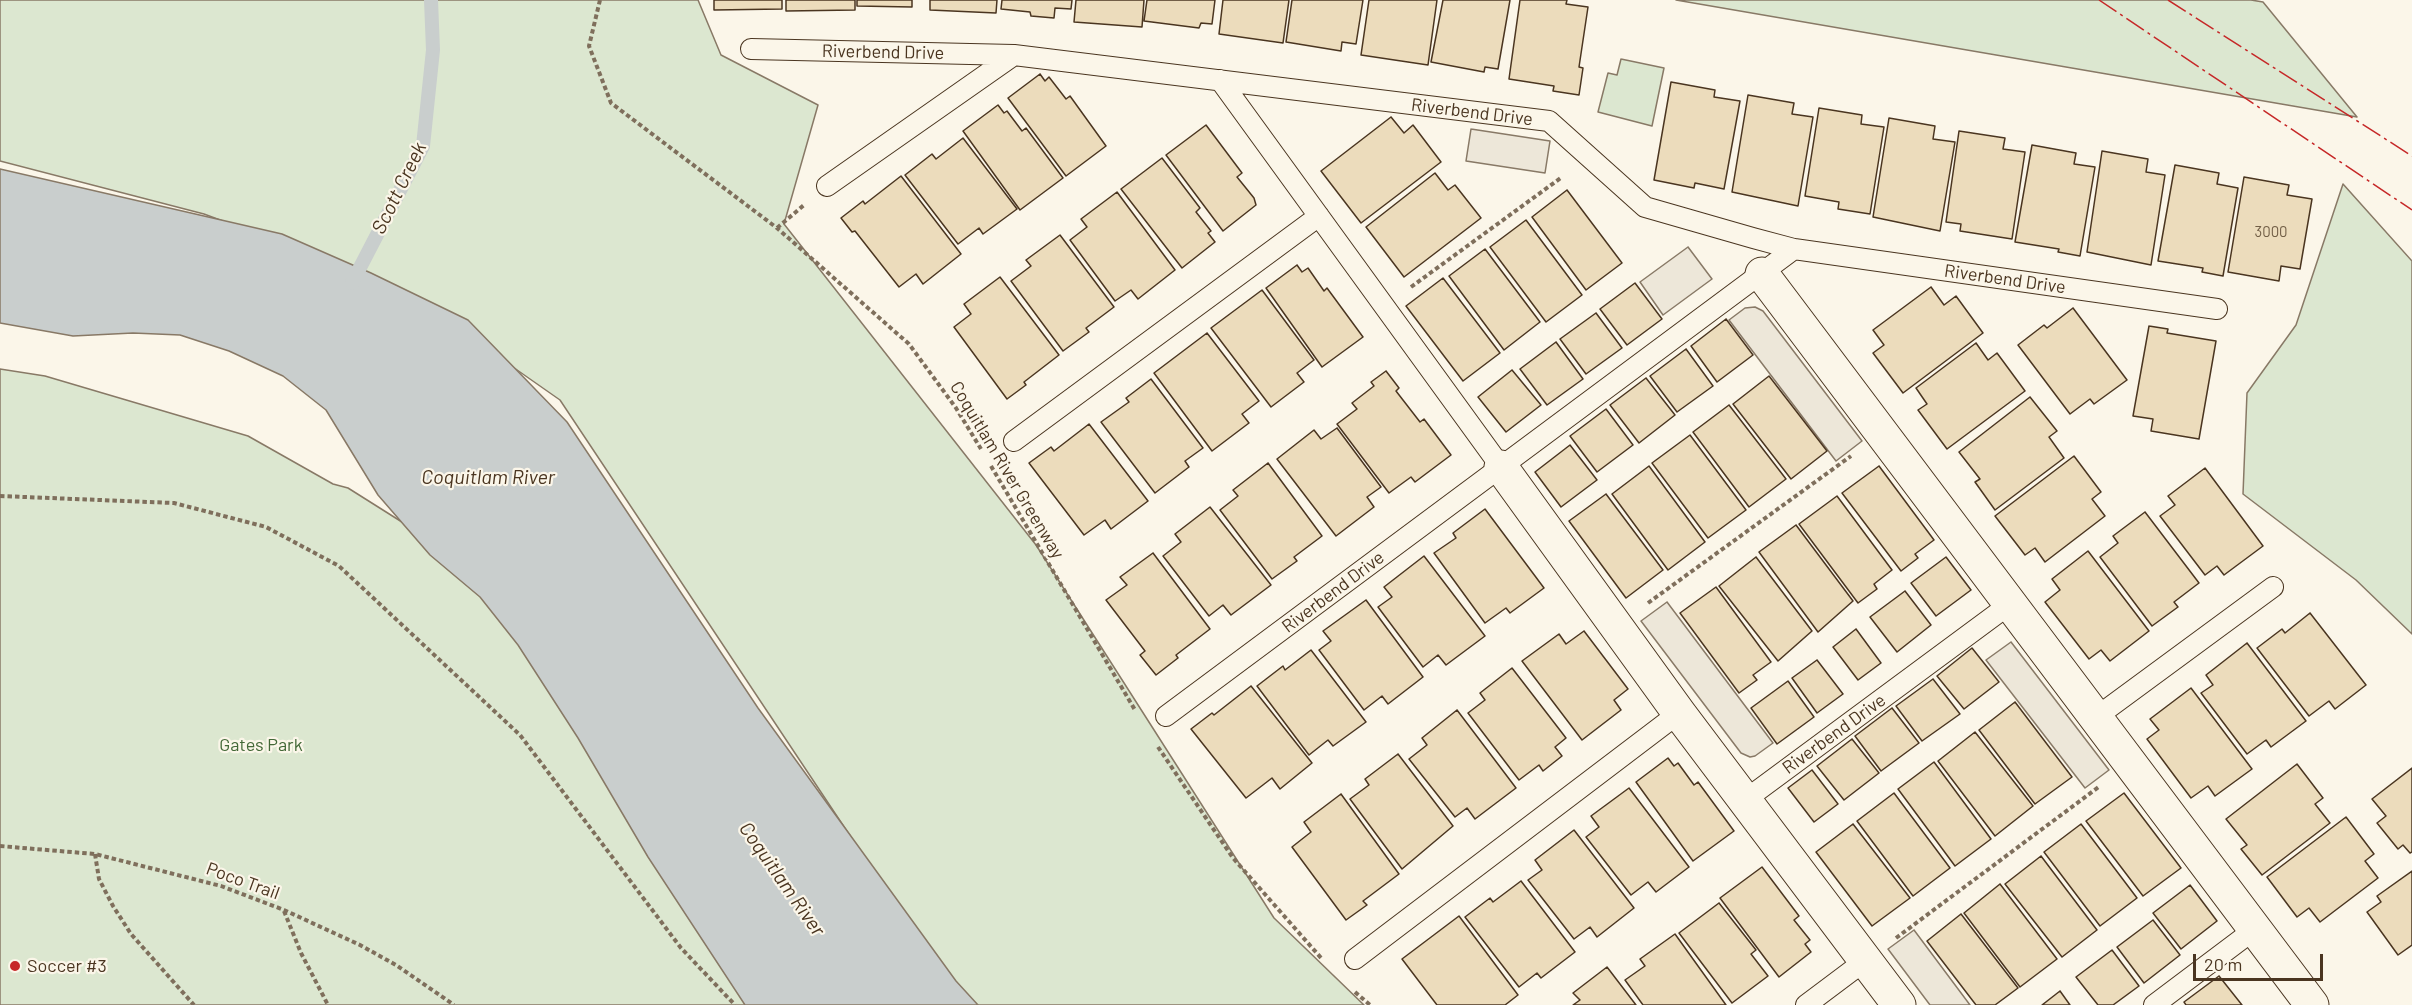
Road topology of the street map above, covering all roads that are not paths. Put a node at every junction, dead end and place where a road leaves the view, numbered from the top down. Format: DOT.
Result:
graph roads {
  1 [pos="751,49"];
  2 [pos="1014,55"];
  3 [pos="1220,80"];
  4 [pos="827,186"];
  5 [pos="1319,216"];
  6 [pos="1794,249"];
  7 [pos="1762,274"];
  8 [pos="2217,309"];
  9 [pos="1014,441"];
  10 [pos="1501,468"];
  11 [pos="2273,586"];
  12 [pos="2010,604"];
  13 [pos="1679,713"];
  14 [pos="1166,716"];
  15 [pos="2095,718"];
  16 [pos="1745,800"];
  17 [pos="2255,929"];
  18 [pos="1354,959"];
  19 [pos="1866,960"];
  20 [pos="1806,1005"];
  21 [pos="1899,1005"];
  22 [pos="2154,1005"];
  23 [pos="2312,1005"];
  1 -- 2 [label="lane, Riverbend Drive"];
  2 -- 3 [label="lane, Riverbend Drive"];
  2 -- 4 [label="lane"];
  3 -- 5 [label="lane"];
  3 -- 6 [label="lane, Riverbend Drive"];
  5 -- 9 [label="lane"];
  5 -- 10 [label="lane"];
  6 -- 7 [label="lane, Riverbend Drive"];
  6 -- 8 [label="lane, Riverbend Drive"];
  7 -- 10 [label="lane, Riverbend Drive"];
  7 -- 12 [label="street"];
  10 -- 13 [label="street"];
  10 -- 14 [label="lane, Riverbend Drive"];
  11 -- 15 [label="lane"];
  12 -- 15 [label="street"];
  12 -- 16 [label="lane, Riverbend Drive"];
  13 -- 16 [label="street"];
  13 -- 18 [label="lane"];
  15 -- 17 [label="street"];
  16 -- 19 [label="street"];
  17 -- 22 [label="lane"];
  17 -- 23 [label="street"];
  19 -- 20 [label="lane"];
  19 -- 21 [label="street"];
}
